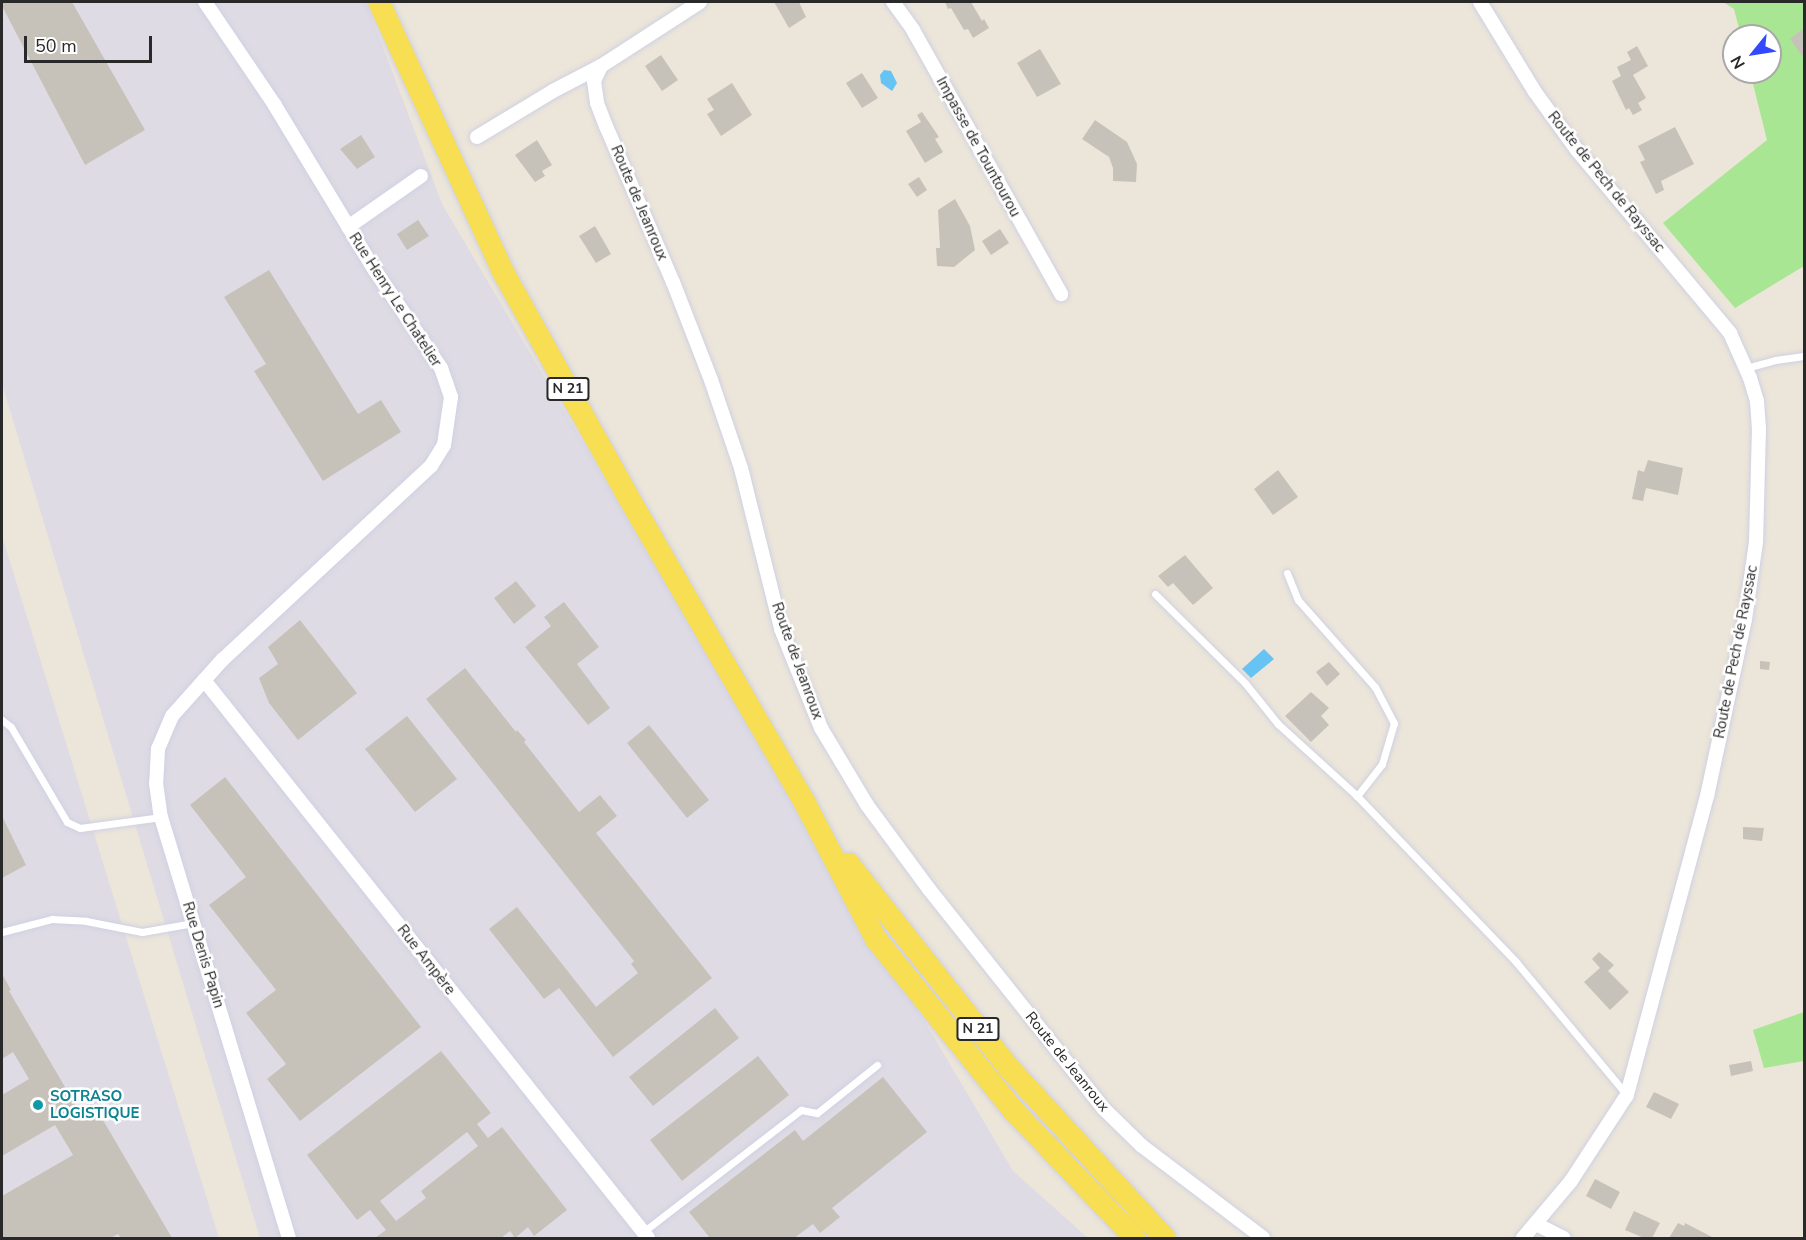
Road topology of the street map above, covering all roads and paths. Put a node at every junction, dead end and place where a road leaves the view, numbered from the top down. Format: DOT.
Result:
graph roads {
  1 [pos="205,2"];
  2 [pos="379,2"];
  3 [pos="700,2"];
  4 [pos="893,2"];
  5 [pos="1480,2"];
  6 [pos="601,66"];
  7 [pos="477,137"];
  8 [pos="422,176"];
  9 [pos="348,227"];
  10 [pos="1061,294"];
  11 [pos="1804,356"];
  12 [pos="1746,368"];
  13 [pos="1287,573"];
  14 [pos="1155,594"];
  15 [pos="204,680"];
  16 [pos="2,720"];
  17 [pos="1357,796"];
  18 [pos="807,807"];
  19 [pos="161,817"];
  20 [pos="193,923"];
  21 [pos="2,932"];
  22 [pos="877,1065"];
  23 [pos="1627,1095"];
  24 [pos="1069,1172"];
  25 [pos="1536,1224"];
  26 [pos="645,1235"];
  27 [pos="289,1239"];
  28 [pos="1120,1239"];
  29 [pos="1135,1239"];
  30 [pos="1165,1239"];
  31 [pos="1263,1239"];
  32 [pos="1523,1239"];
  33 [pos="1564,1239"];
  1 -- 9 [label="street, Rue Henry Le Chatelier"];
  2 -- 18 [label="main road, N 21"];
  3 -- 6 [label="street"];
  4 -- 10 [label="street, Impasse de Tountourou"];
  5 -- 12 [label="street, Route de Pech de Rayssac"];
  6 -- 7 [label="street"];
  6 -- 31 [label="street, Route de Jeanroux"];
  8 -- 9 [label="street"];
  9 -- 15 [label="street, Rue Henry Le Chatelier"];
  11 -- 12 [label="lane"];
  12 -- 23 [label="street, Route de Pech de Rayssac"];
  13 -- 17 [label="lane"];
  14 -- 17 [label="lane"];
  15 -- 19 [label="street, Rue Denis Papin"];
  15 -- 26 [label="street, Rue Ampère"];
  16 -- 19 [label="lane"];
  17 -- 23 [label="lane"];
  18 -- 24 [label="main road, N 21"];
  18 -- 30 [label="main road, N 21"];
  19 -- 20 [label="street, Rue Denis Papin"];
  20 -- 21 [label="lane"];
  20 -- 27 [label="street, Rue Denis Papin"];
  22 -- 26 [label="lane"];
  23 -- 25 [label="street, Route de Pech de Rayssac"];
  24 -- 28 [label="street"];
  24 -- 29 [label="main road, N 21"];
  25 -- 32 [label="street, Route de Pech de Rayssac"];
  25 -- 33 [label="street"];
}
